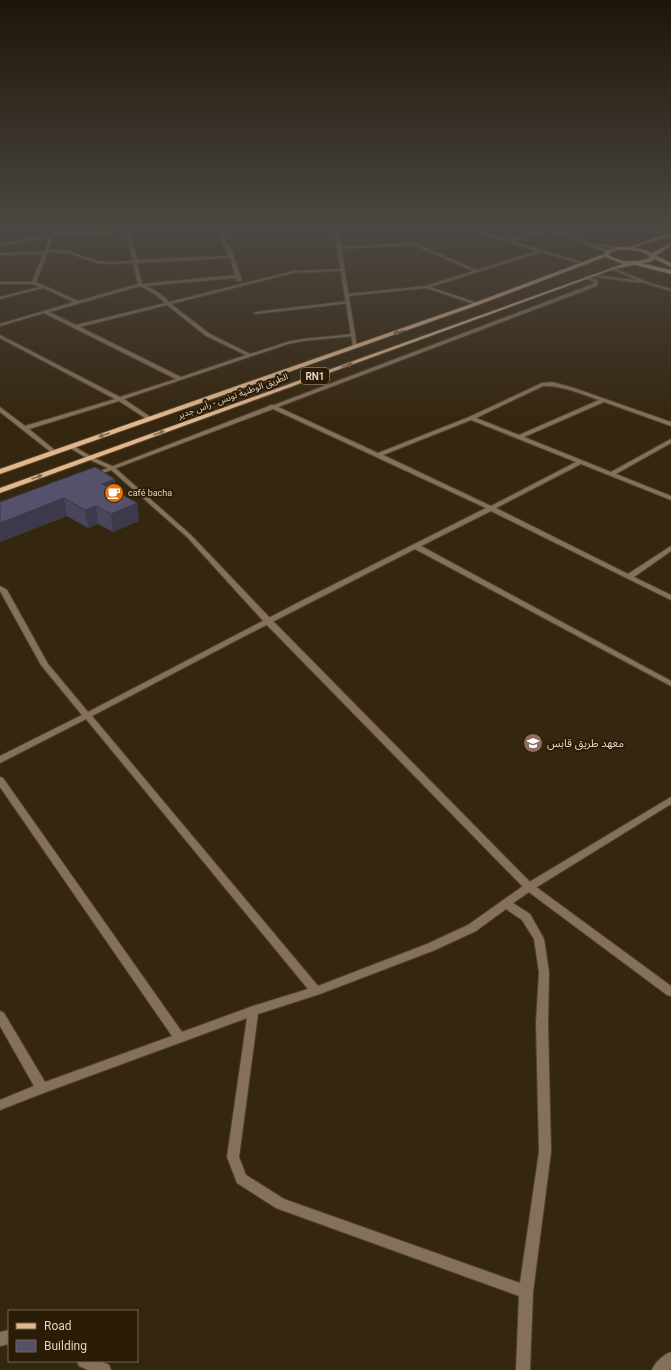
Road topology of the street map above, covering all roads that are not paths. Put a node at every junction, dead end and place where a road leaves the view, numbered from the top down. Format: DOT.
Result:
graph roads {
  1 [pos="20,293"];
  2 [pos="57,293"];
  3 [pos="111,293"];
  4 [pos="157,293"];
  5 [pos="208,293"];
  6 [pos="367,293"];
  7 [pos="443,293"];
  8 [pos="506,293"];
  9 [pos="545,293"];
  10 [pos="575,293"];
  11 [pos="347,295"];
  12 [pos="0,298"];
  13 [pos="78,302"];
  14 [pos="348,302"];
  15 [pos="168,303"];
  16 [pos="476,304"];
  17 [pos="45,312"];
  18 [pos="256,313"];
  19 [pos="0,325"];
  20 [pos="75,327"];
  21 [pos="353,335"];
  22 [pos="0,336"];
  23 [pos="355,347"];
  24 [pos="251,356"];
  25 [pos="181,379"];
  26 [pos="120,399"];
  27 [pos="604,400"];
  28 [pos="272,406"];
  29 [pos="0,409"];
  30 [pos="471,418"];
  31 [pos="150,419"];
  32 [pos="671,424"];
  33 [pos="26,428"];
  34 [pos="518,437"];
  35 [pos="671,441"];
  36 [pos="72,447"];
  37 [pos="54,452"];
  38 [pos="378,455"];
  39 [pos="90,458"];
  40 [pos="581,462"];
  41 [pos="112,468"];
  42 [pos="0,472"];
  43 [pos="612,474"];
  44 [pos="90,476"];
  45 [pos="0,491"];
  46 [pos="671,498"];
  47 [pos="492,508"];
  48 [pos="417,547"];
  49 [pos="671,548"];
  50 [pos="630,576"];
  51 [pos="0,588"];
  52 [pos="671,598"];
  53 [pos="268,621"];
  54 [pos="671,684"];
  55 [pos="88,716"];
  56 [pos="0,760"];
  57 [pos="0,780"];
  58 [pos="671,800"];
  59 [pos="529,887"];
  60 [pos="507,904"];
  61 [pos="316,991"];
  62 [pos="671,992"];
  63 [pos="253,1011"];
  64 [pos="0,1016"];
  65 [pos="180,1038"];
  66 [pos="42,1088"];
  67 [pos="0,1105"];
  68 [pos="526,1292"];
  69 [pos="671,1359"];
  70 [pos="86,1362"];
  71 [pos="104,1370"];
  72 [pos="523,1370"];
  73 [pos="659,1370"];
  1 -- 12 [label="street"];
  2 -- 13 [label="street"];
  3 -- 13 [label="street"];
  4 -- 15 [label="street"];
  5 -- 15 [label="street"];
  6 -- 11 [label="street"];
  7 -- 16 [label="street"];
  8 -- 16 [label="main road, الطريق الوطنية تونس - رأس جدير / RN1"];
  39 -- 9 [label="main road, الطريق الوطنية تونس - رأس جدير / RN1, one-way"];
  10 -- 28 [label="street"];
  11 -- 14 [label="street"];
  13 -- 17 [label="street"];
  14 -- 18 [label="street"];
  14 -- 21 [label="street"];
  15 -- 20 [label="street"];
  15 -- 24 [label="street"];
  16 -- 23 [label="main road, الطريق الوطنية تونس - رأس جدير / RN1, one-way"];
  17 -- 19 [label="street"];
  17 -- 20 [label="street"];
  20 -- 25 [label="street"];
  21 -- 23 [label="street"];
  21 -- 24 [label="street"];
  22 -- 26 [label="street"];
  23 -- 31 [label="main road, الطريق الوطنية تونس - رأس جدير / RN1"];
  24 -- 25 [label="street"];
  25 -- 26 [label="street"];
  26 -- 31 [label="street"];
  26 -- 33 [label="street"];
  27 -- 30 [label="street"];
  27 -- 32 [label="street"];
  27 -- 34 [label="street"];
  28 -- 38 [label="street"];
  28 -- 41 [label="street"];
  29 -- 33 [label="street"];
  30 -- 34 [label="street"];
  30 -- 38 [label="street"];
  31 -- 36 [label="main road, الطريق الوطنية تونس - رأس جدير / RN1, one-way"];
  33 -- 37 [label="street"];
  34 -- 40 [label="street"];
  35 -- 43 [label="street"];
  36 -- 37 [label="main road, الطريق الوطنية تونس - رأس جدير / RN1"];
  36 -- 39 [label="street"];
  37 -- 42 [label="main road, الطريق الوطنية تونس - رأس جدير / RN1"];
  38 -- 47 [label="street"];
  39 -- 41 [label="street"];
  45 -- 39 [label="main road, الطريق الوطنية تونس - رأس جدير / RN1, one-way"];
  40 -- 43 [label="street"];
  40 -- 47 [label="street"];
  41 -- 44 [label="street"];
  41 -- 53 [label="street"];
  43 -- 46 [label="street"];
  47 -- 48 [label="street"];
  47 -- 50 [label="street"];
  48 -- 53 [label="street"];
  48 -- 54 [label="street"];
  49 -- 50 [label="street"];
  50 -- 52 [label="street"];
  51 -- 55 [label="street"];
  53 -- 55 [label="street"];
  53 -- 59 [label="street"];
  55 -- 56 [label="street"];
  55 -- 61 [label="street"];
  57 -- 65 [label="street"];
  58 -- 59 [label="street"];
  59 -- 60 [label="street"];
  59 -- 62 [label="street"];
  60 -- 61 [label="street"];
  60 -- 68 [label="street"];
  61 -- 63 [label="street"];
  63 -- 65 [label="street"];
  63 -- 68 [label="street"];
  64 -- 66 [label="street"];
  65 -- 66 [label="street"];
  66 -- 67 [label="street"];
  68 -- 72 [label="street"];
  69 -- 73 [label="street"];
  70 -- 71 [label="street"];
}
